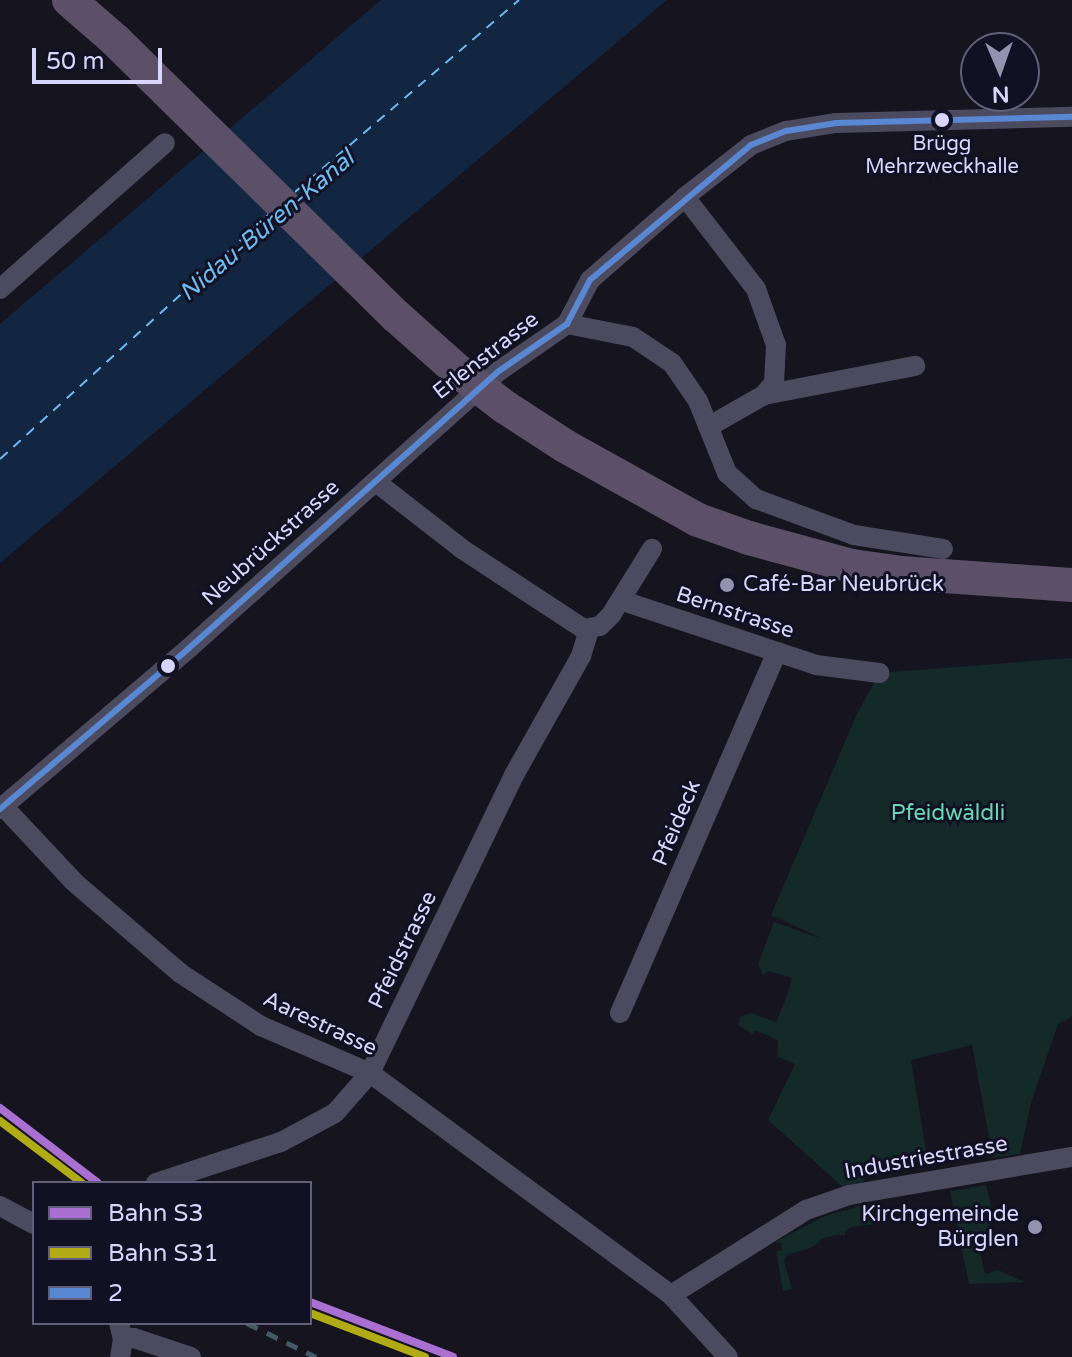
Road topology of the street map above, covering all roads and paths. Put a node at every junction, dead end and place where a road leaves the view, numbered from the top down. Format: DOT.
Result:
graph roads {
  1 [pos="69,0"];
  2 [pos="1072,117"];
  3 [pos="165,143"];
  4 [pos="685,197"];
  5 [pos="0,289"];
  6 [pos="567,324"];
  7 [pos="915,366"];
  8 [pos="764,395"];
  9 [pos="708,427"];
  10 [pos="376,482"];
  11 [pos="630,483"];
  12 [pos="652,549"];
  13 [pos="943,549"];
  14 [pos="1072,572"];
  15 [pos="1072,585"];
  16 [pos="623,601"];
  17 [pos="589,629"];
  18 [pos="777,652"];
  19 [pos="879,673"];
  20 [pos="2,807"];
  21 [pos="620,1013"];
  22 [pos="370,1073"];
  23 [pos="1072,1157"];
  24 [pos="162,1181"];
  25 [pos="0,1206"];
  26 [pos="32,1223"];
  27 [pos="671,1295"];
  28 [pos="121,1340"];
  29 [pos="191,1357"];
  30 [pos="728,1357"];
  1 -- 11 [label="highway, bridge"];
  2 -- 4 [label="street, Erlenstrasse"];
  3 -- 5 [label="street"];
  4 -- 6 [label="street, Erlenstrasse"];
  4 -- 8 [label="street"];
  6 -- 9 [label="street"];
  6 -- 10 [label="street, Erlenstrasse"];
  7 -- 8 [label="street"];
  8 -- 9 [label="street"];
  9 -- 13 [label="street"];
  10 -- 17 [label="street"];
  10 -- 20 [label="street, Neubrückstrasse"];
  11 -- 14 [label="highway"];
  11 -- 15 [label="highway"];
  12 -- 16 [label="street"];
  16 -- 17 [label="street"];
  16 -- 18 [label="street, Bernstrasse"];
  17 -- 22 [label="street, Pfeidstrasse"];
  18 -- 19 [label="street, Bernstrasse"];
  18 -- 21 [label="street, Pfeideck"];
  20 -- 22 [label="street, Aarestrasse"];
  22 -- 24 [label="street, Pfeidstrasse"];
  22 -- 27 [label="street, Aarestrasse"];
  23 -- 27 [label="street, Industriestrasse"];
  25 -- 26 [label="street"];
  27 -- 30 [label="street, Aarestrasse"];
  28 -- 29 [label="street"];
}
